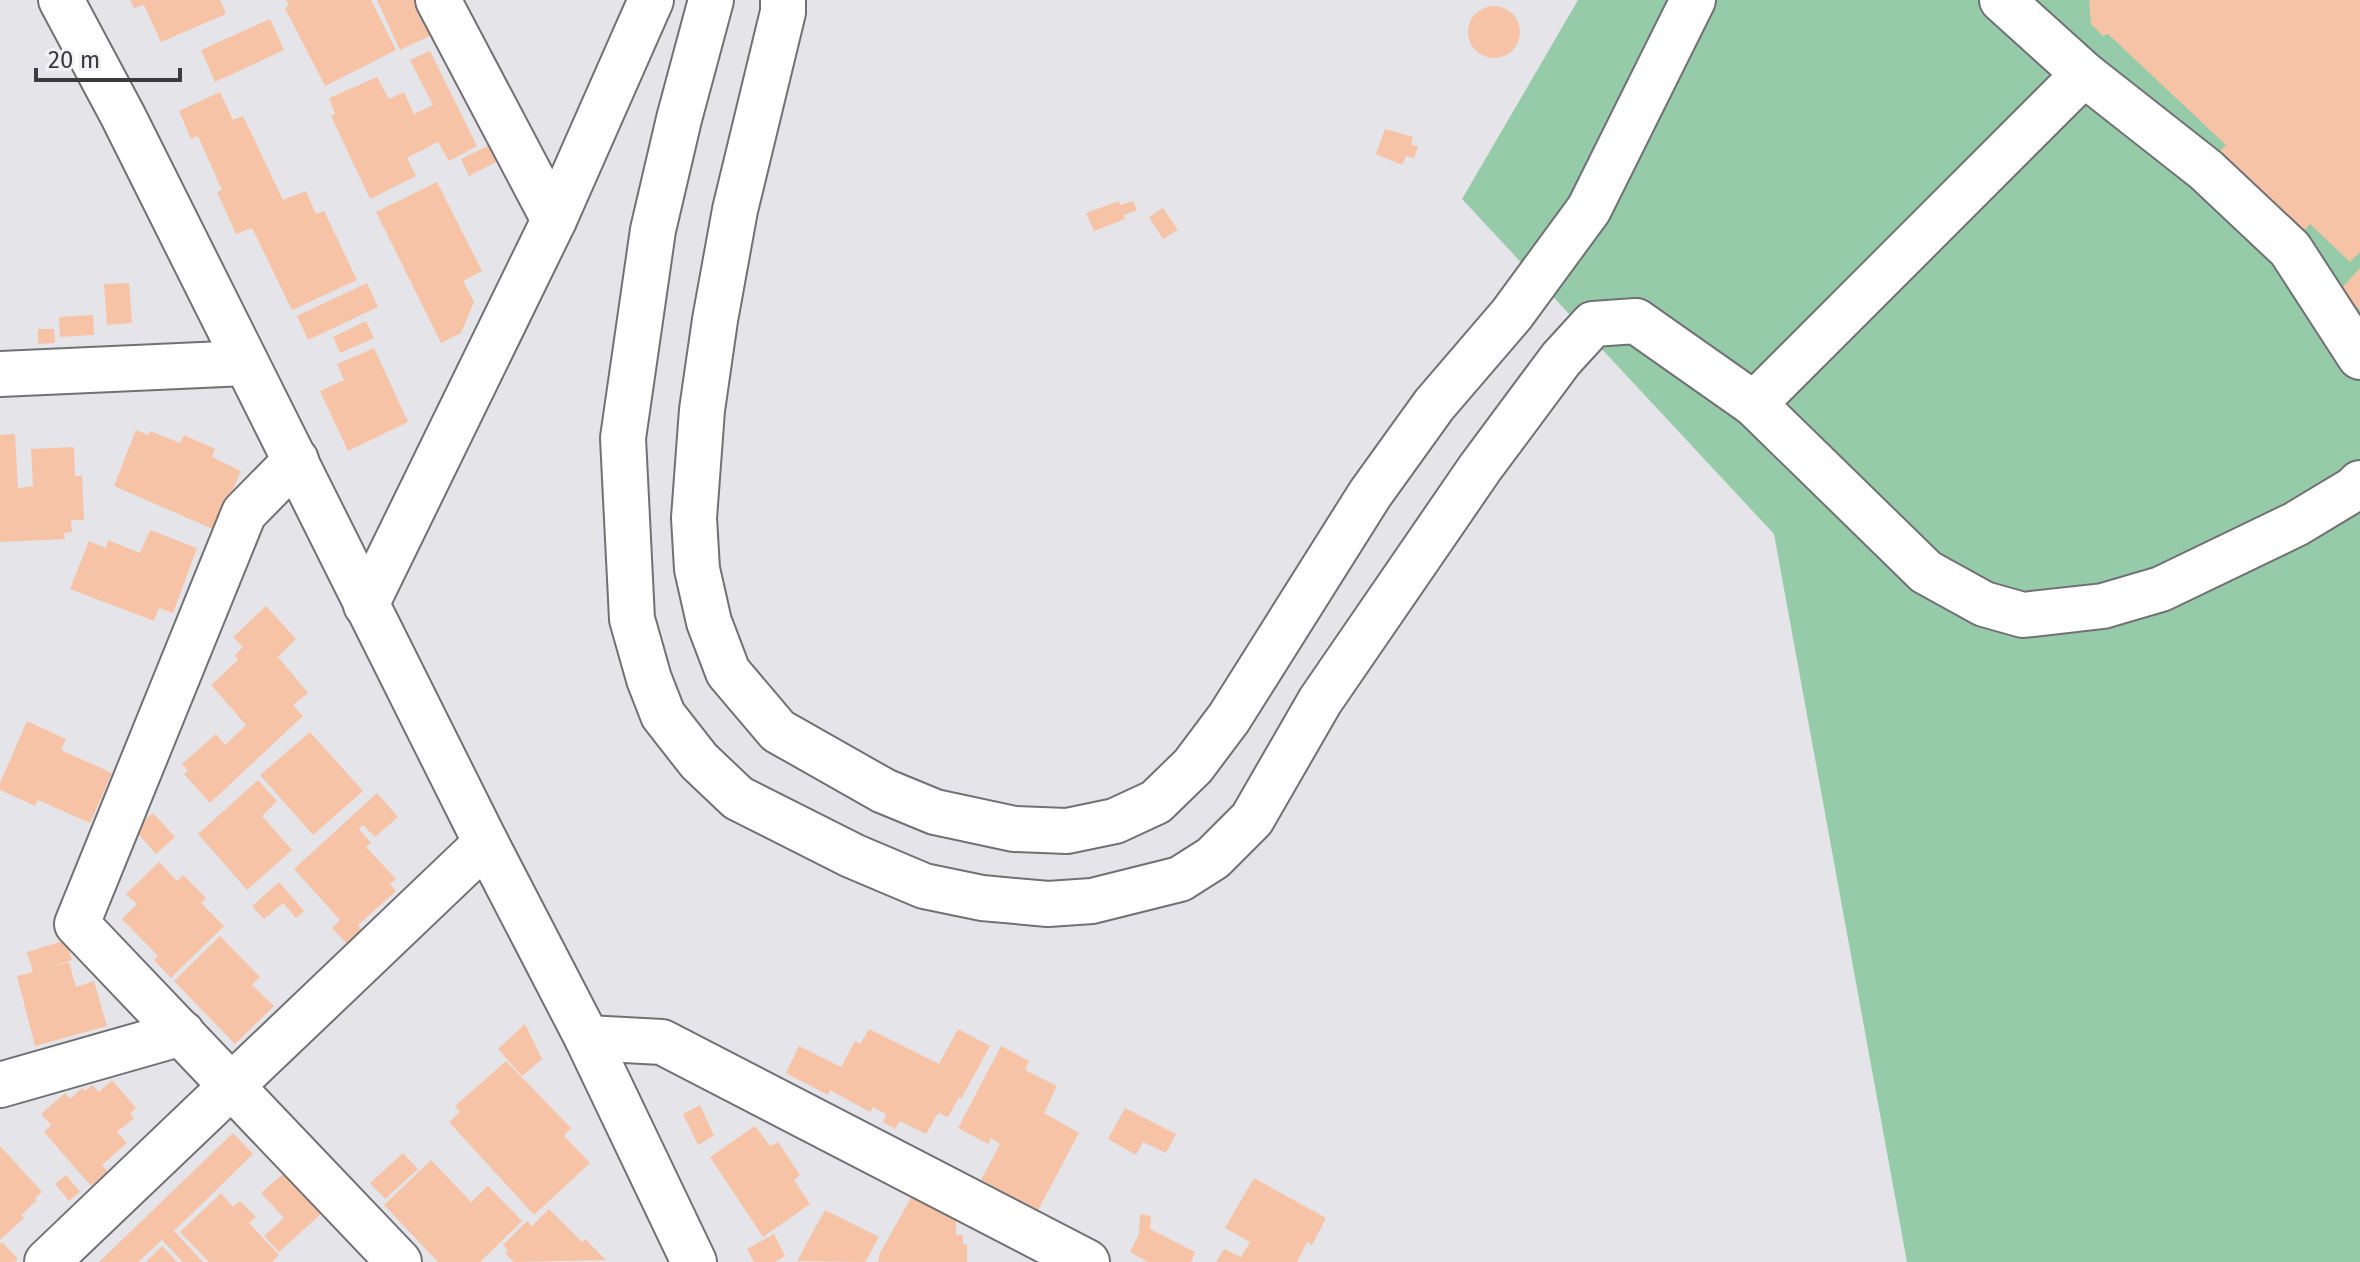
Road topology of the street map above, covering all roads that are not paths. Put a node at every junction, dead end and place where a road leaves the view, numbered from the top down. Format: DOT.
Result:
graph roads {
  1 [pos="61,0"];
  2 [pos="438,0"];
  3 [pos="711,0"];
  4 [pos="783,0"];
  5 [pos="1693,0"];
  6 [pos="2002,0"];
  7 [pos="635,13"];
  8 [pos="2084,74"];
  9 [pos="554,220"];
  10 [pos="2360,357"];
  11 [pos="246,363"];
  12 [pos="0,374"];
  13 [pos="1754,404"];
  14 [pos="296,460"];
  15 [pos="2360,483"];
  16 [pos="366,605"];
  17 [pos="486,843"];
  18 [pos="182,1033"];
  19 [pos="587,1038"];
  20 [pos="0,1085"];
  21 [pos="231,1085"];
  22 [pos="47,1262"];
  23 [pos="399,1262"];
  24 [pos="694,1262"];
  25 [pos="1087,1262"];
  1 -- 11 [label="street"];
  2 -- 9 [label="street"];
  3 -- 13 [label="street"];
  4 -- 5 [label="street"];
  6 -- 8 [label="street"];
  7 -- 9 [label="street"];
  8 -- 10 [label="street"];
  8 -- 13 [label="street"];
  9 -- 16 [label="street"];
  11 -- 12 [label="street"];
  11 -- 14 [label="street"];
  13 -- 15 [label="street"];
  14 -- 16 [label="street"];
  14 -- 18 [label="street"];
  16 -- 17 [label="street"];
  17 -- 19 [label="street"];
  17 -- 21 [label="street"];
  18 -- 20 [label="street"];
  18 -- 21 [label="street"];
  19 -- 24 [label="street"];
  19 -- 25 [label="street"];
  21 -- 22 [label="street"];
  21 -- 23 [label="street"];
}
